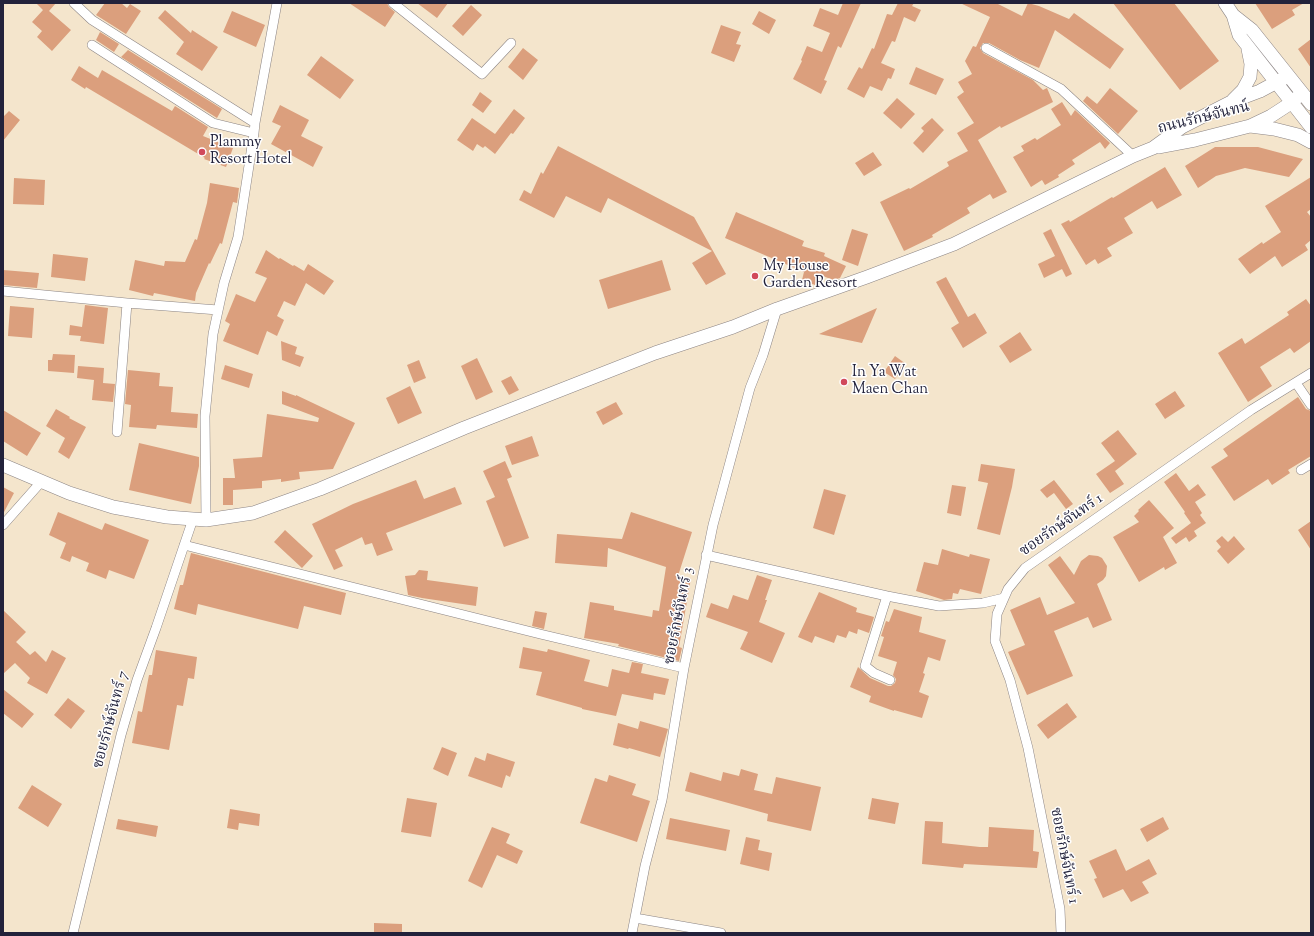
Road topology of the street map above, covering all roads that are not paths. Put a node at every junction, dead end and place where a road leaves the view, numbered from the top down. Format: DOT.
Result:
graph roads {
  1 [pos="74,3"];
  2 [pos="277,3"];
  3 [pos="393,3"];
  4 [pos="1225,3"];
  5 [pos="1233,15"];
  6 [pos="511,43"];
  7 [pos="92,45"];
  8 [pos="1248,47"];
  9 [pos="986,48"];
  10 [pos="1288,76"];
  11 [pos="1276,84"];
  12 [pos="1308,99"];
  13 [pos="1231,102"];
  14 [pos="1291,103"];
  15 [pos="255,123"];
  16 [pos="1250,126"];
  17 [pos="1311,127"];
  18 [pos="254,133"];
  19 [pos="1311,142"];
  20 [pos="1153,148"];
  21 [pos="1133,156"];
  22 [pos="3,291"];
  23 [pos="127,303"];
  24 [pos="777,309"];
  25 [pos="218,310"];
  26 [pos="1311,373"];
  27 [pos="1296,382"];
  28 [pos="1311,405"];
  29 [pos="117,432"];
  30 [pos="1311,464"];
  31 [pos="3,465"];
  32 [pos="1301,470"];
  33 [pos="41,482"];
  34 [pos="193,519"];
  35 [pos="206,520"];
  36 [pos="3,524"];
  37 [pos="184,545"];
  38 [pos="706,555"];
  39 [pos="887,596"];
  40 [pos="1004,598"];
  41 [pos="684,668"];
  42 [pos="890,680"];
  43 [pos="635,918"];
  44 [pos="73,933"];
  45 [pos="632,933"];
  46 [pos="721,933"];
  47 [pos="1061,933"];
  1 -- 15 [label="street"];
  2 -- 15 [label="street"];
  3 -- 6 [label="street"];
  4 -- 5 [label="main road"];
  5 -- 8 [label="main road"];
  5 -- 10 [label="main road"];
  7 -- 18 [label="street"];
  8 -- 11 [label="main road"];
  8 -- 13 [label="main road"];
  9 -- 21 [label="street"];
  10 -- 11 [label="main road, ถนนรักษ์จันทน์"];
  10 -- 12 [label="main road"];
  11 -- 13 [label="main road, ถนนรักษ์จันทน์"];
  11 -- 14 [label="main road"];
  12 -- 14 [label="main road, ถนนรักษ์จันทน์"];
  13 -- 20 [label="main road, ถนนรักษ์จันทน์"];
  14 -- 16 [label="main road, ถนนรักษ์จันทน์"];
  14 -- 17 [label="main road"];
  15 -- 18 [label="street"];
  16 -- 19 [label="main road"];
  16 -- 20 [label="main road, ถนนรักษ์จันทน์"];
  18 -- 25 [label="street"];
  20 -- 21 [label="main road"];
  21 -- 24 [label="main road"];
  22 -- 23 [label="street"];
  23 -- 25 [label="street"];
  23 -- 29 [label="street"];
  24 -- 35 [label="main road"];
  24 -- 38 [label="street, ซอยรักษ์จันทร์ 3"];
  25 -- 35 [label="street"];
  26 -- 27 [label="street, ซอยรักษ์จันทร์ 1"];
  27 -- 28 [label="street"];
  27 -- 40 [label="street, ซอยรักษ์จันทร์ 1"];
  30 -- 32 [label="street"];
  31 -- 33 [label="main road"];
  33 -- 34 [label="main road"];
  33 -- 36 [label="street"];
  34 -- 35 [label="main road"];
  34 -- 37 [label="street, ซอยรักษ์จันทร์ 7"];
  37 -- 41 [label="street"];
  37 -- 44 [label="street, ซอยรักษ์จันทร์ 7"];
  38 -- 39 [label="street"];
  38 -- 41 [label="street, ซอยรักษ์จันทร์ 3"];
  39 -- 40 [label="street"];
  39 -- 42 [label="street"];
  40 -- 47 [label="street, ซอยรักษ์จันทร์ 1"];
  41 -- 43 [label="street, ซอยรักษ์จันทร์ 3"];
  43 -- 45 [label="street, ซอยรักษ์จันทร์ 3"];
  43 -- 46 [label="street"];
}
